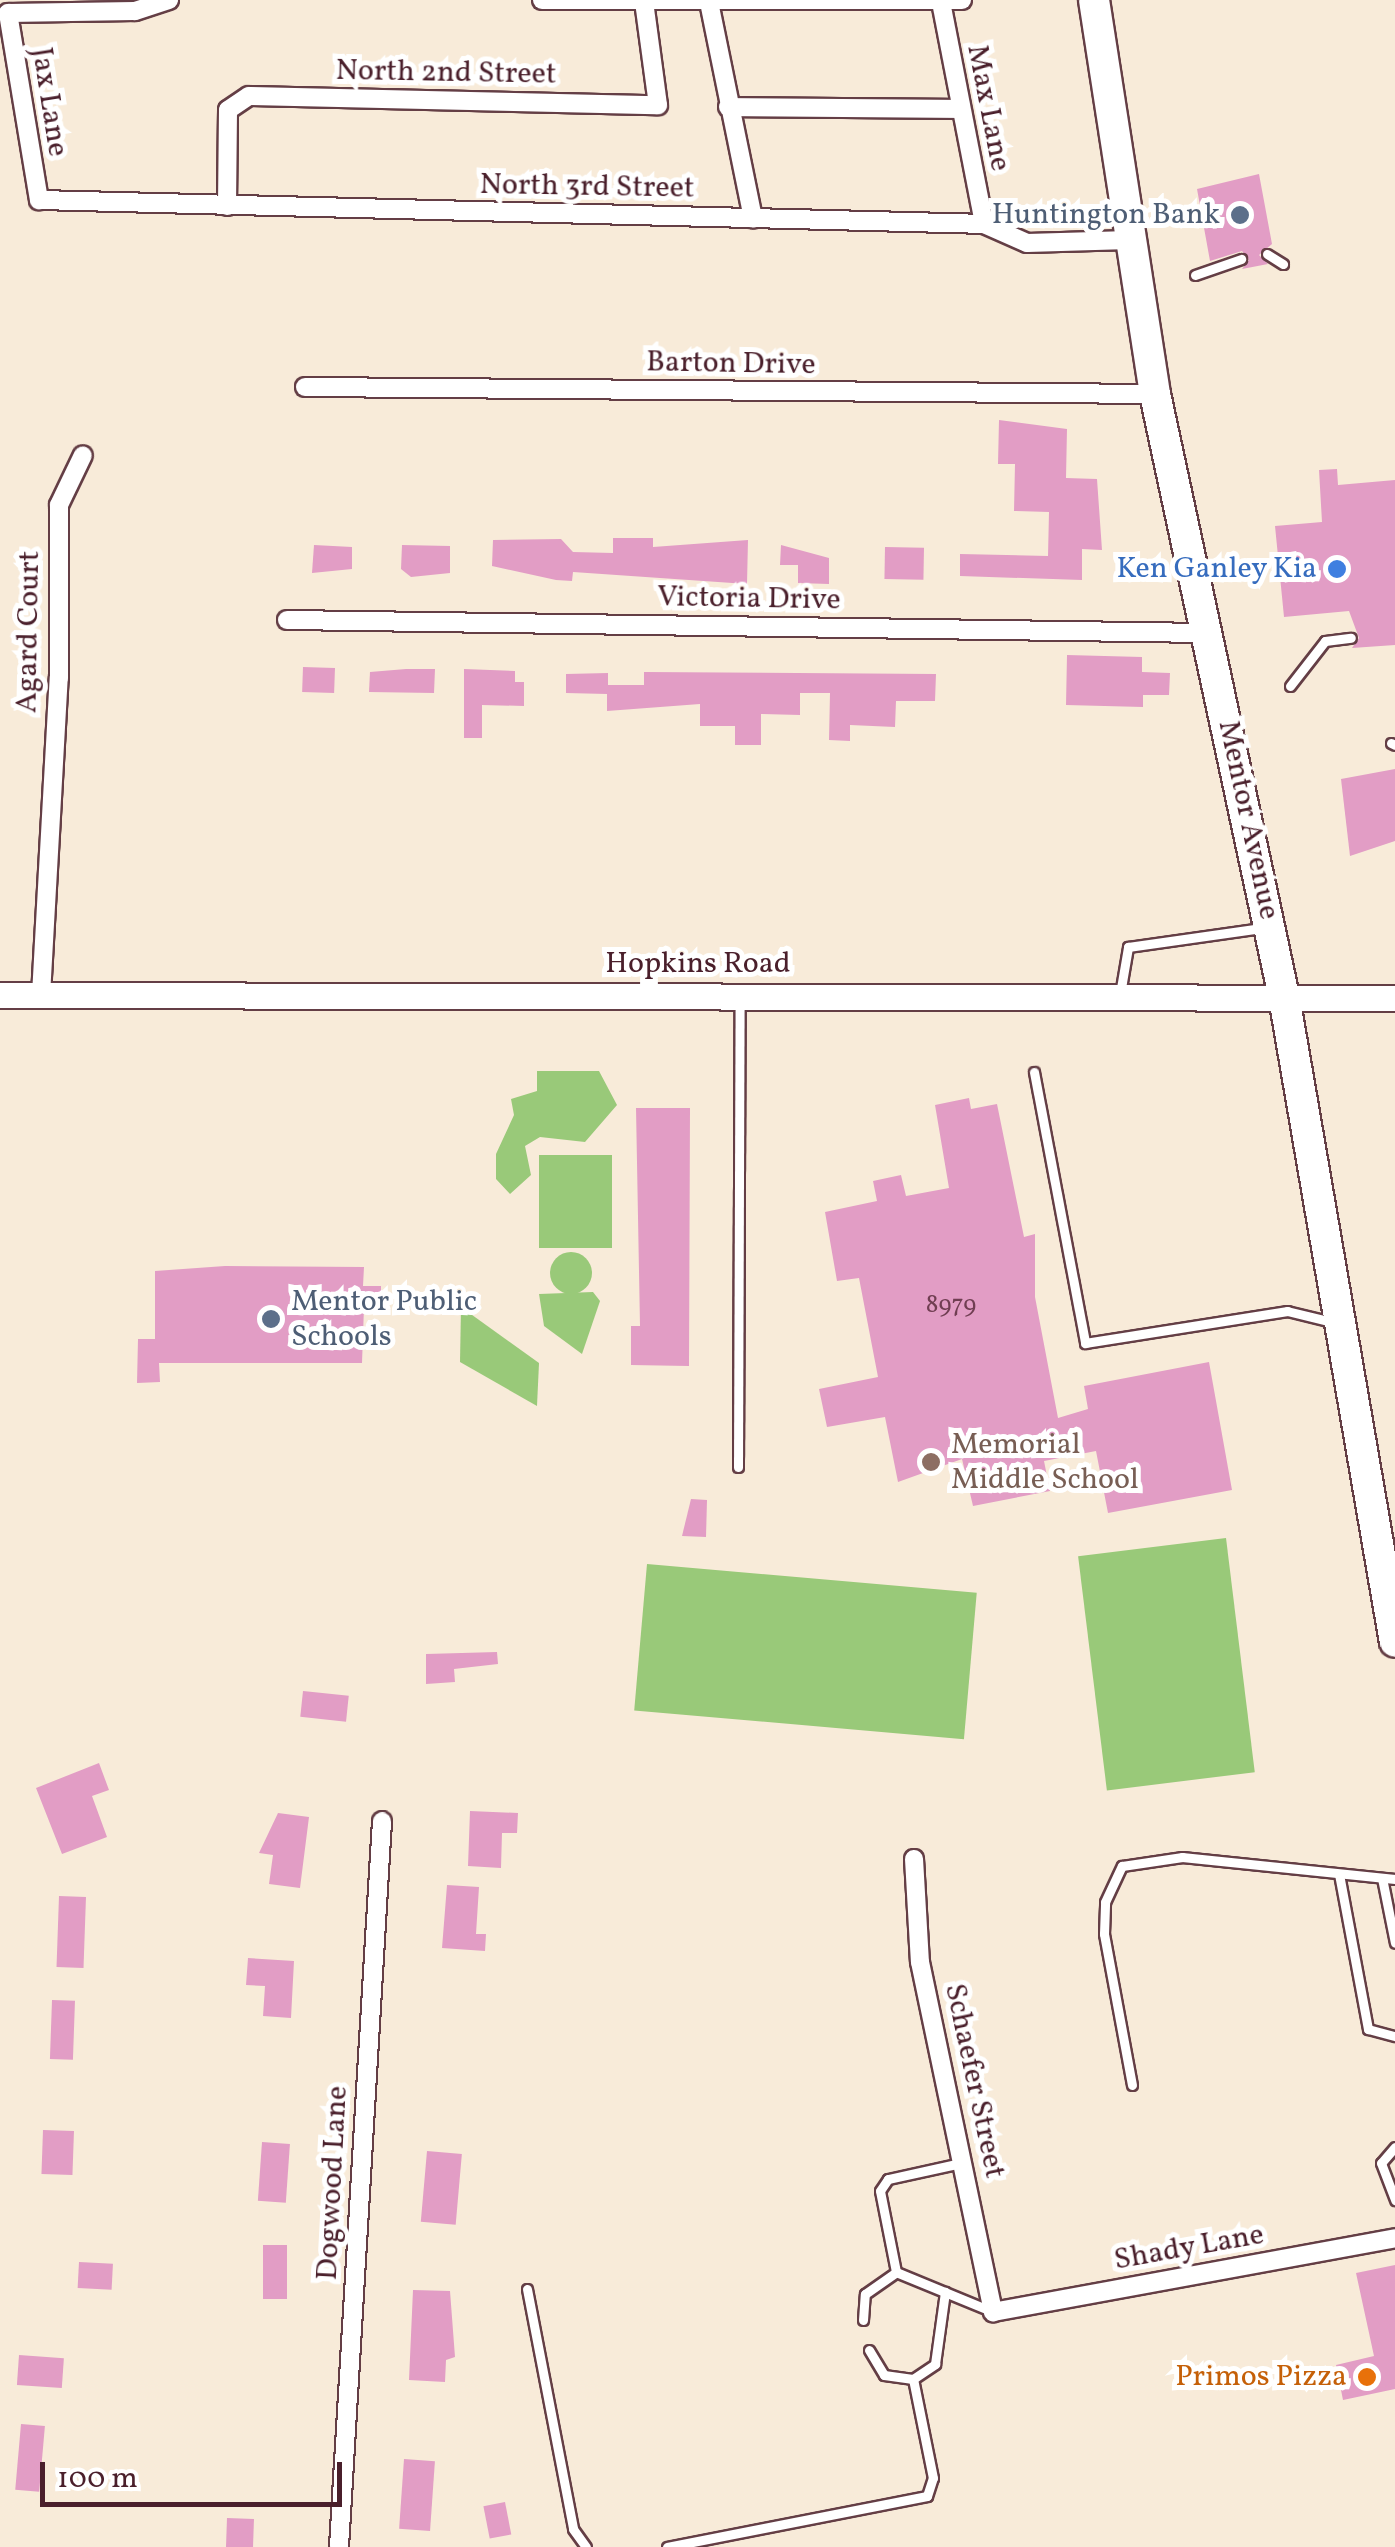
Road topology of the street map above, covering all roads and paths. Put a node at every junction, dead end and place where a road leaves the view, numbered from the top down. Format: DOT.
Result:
graph roads {
  1 [pos="169,0"];
  2 [pos="542,0"];
  3 [pos="962,0"];
  4 [pos="1094,0"];
  5 [pos="644,2"];
  6 [pos="708,2"];
  7 [pos="941,2"];
  8 [pos="728,108"];
  9 [pos="957,109"];
  10 [pos="39,200"];
  11 [pos="228,206"];
  12 [pos="753,219"];
  13 [pos="984,224"];
  14 [pos="1129,240"];
  15 [pos="1267,254"];
  16 [pos="1240,259"];
  17 [pos="1284,264"];
  18 [pos="1196,275"];
  19 [pos="305,388"];
  20 [pos="1156,394"];
  21 [pos="83,455"];
  22 [pos="288,620"];
  23 [pos="1209,633"];
  24 [pos="1351,638"];
  25 [pos="1290,686"];
  26 [pos="1270,927"];
  27 [pos="40,995"];
  28 [pos="0,996"];
  29 [pos="1120,996"];
  30 [pos="1284,996"];
  31 [pos="740,997"];
  32 [pos="1395,998"];
  33 [pos="1034,1072"];
  34 [pos="1339,1324"];
  35 [pos="738,1467"];
  36 [pos="1395,1642"];
  37 [pos="382,1822"];
  38 [pos="914,1859"];
  39 [pos="1339,1874"];
  40 [pos="1382,1878"];
  41 [pos="1395,1879"];
  42 [pos="1395,1944"];
  43 [pos="1395,2036"];
  44 [pos="1132,2086"];
  45 [pos="1395,2148"];
  46 [pos="964,2163"];
  47 [pos="1395,2200"];
  48 [pos="1395,2238"];
  49 [pos="896,2272"];
  50 [pos="528,2290"];
  51 [pos="945,2292"];
  52 [pos="993,2312"];
  53 [pos="863,2320"];
  54 [pos="869,2350"];
  55 [pos="913,2379"];
  56 [pos="339,2547"];
  57 [pos="586,2547"];
  58 [pos="667,2547"];
  1 -- 10 [label="street, Jax Lane"];
  2 -- 5 [label="street"];
  3 -- 7 [label="street"];
  4 -- 14 [label="main road, Mentor Avenue"];
  5 -- 6 [label="street"];
  5 -- 11 [label="street, North 2nd Street"];
  6 -- 7 [label="street"];
  6 -- 8 [label="street"];
  7 -- 9 [label="street, Max Lane"];
  8 -- 9 [label="street"];
  8 -- 12 [label="street"];
  9 -- 13 [label="street, Max Lane"];
  10 -- 11 [label="street, North 3rd Street"];
  11 -- 12 [label="street, North 3rd Street"];
  12 -- 13 [label="street, North 3rd Street"];
  13 -- 14 [label="street, North 3rd Street"];
  14 -- 20 [label="main road, Mentor Avenue"];
  15 -- 17 [label="lane"];
  16 -- 18 [label="lane"];
  19 -- 20 [label="street, Barton Drive"];
  20 -- 23 [label="main road, Mentor Avenue"];
  21 -- 27 [label="street, Agard Court"];
  22 -- 23 [label="street, Victoria Drive"];
  23 -- 26 [label="main road, Mentor Avenue"];
  24 -- 25 [label="lane"];
  26 -- 29 [label="lane"];
  26 -- 30 [label="main road, Mentor Avenue"];
  27 -- 28 [label="street, Hopkins Road"];
  27 -- 31 [label="street, Hopkins Road"];
  29 -- 30 [label="street, Hopkins Road"];
  29 -- 31 [label="street, Hopkins Road"];
  30 -- 32 [label="street, Hopkins Road"];
  30 -- 34 [label="main road, Mentor Avenue"];
  31 -- 35 [label="lane"];
  33 -- 34 [label="lane"];
  34 -- 36 [label="main road, Mentor Avenue"];
  37 -- 56 [label="street, Dogwood Lane"];
  38 -- 46 [label="street, Schaefer Street"];
  39 -- 40 [label="lane"];
  39 -- 43 [label="lane"];
  39 -- 44 [label="lane"];
  40 -- 41 [label="lane"];
  40 -- 42 [label="lane"];
  45 -- 47 [label="lane"];
  46 -- 49 [label="lane"];
  46 -- 52 [label="street, Schaefer Street"];
  48 -- 52 [label="street, Shady Lane"];
  49 -- 51 [label="lane"];
  49 -- 53 [label="lane"];
  50 -- 57 [label="lane"];
  51 -- 52 [label="lane"];
  51 -- 55 [label="lane"];
  54 -- 55 [label="lane"];
  55 -- 58 [label="lane"];
}
